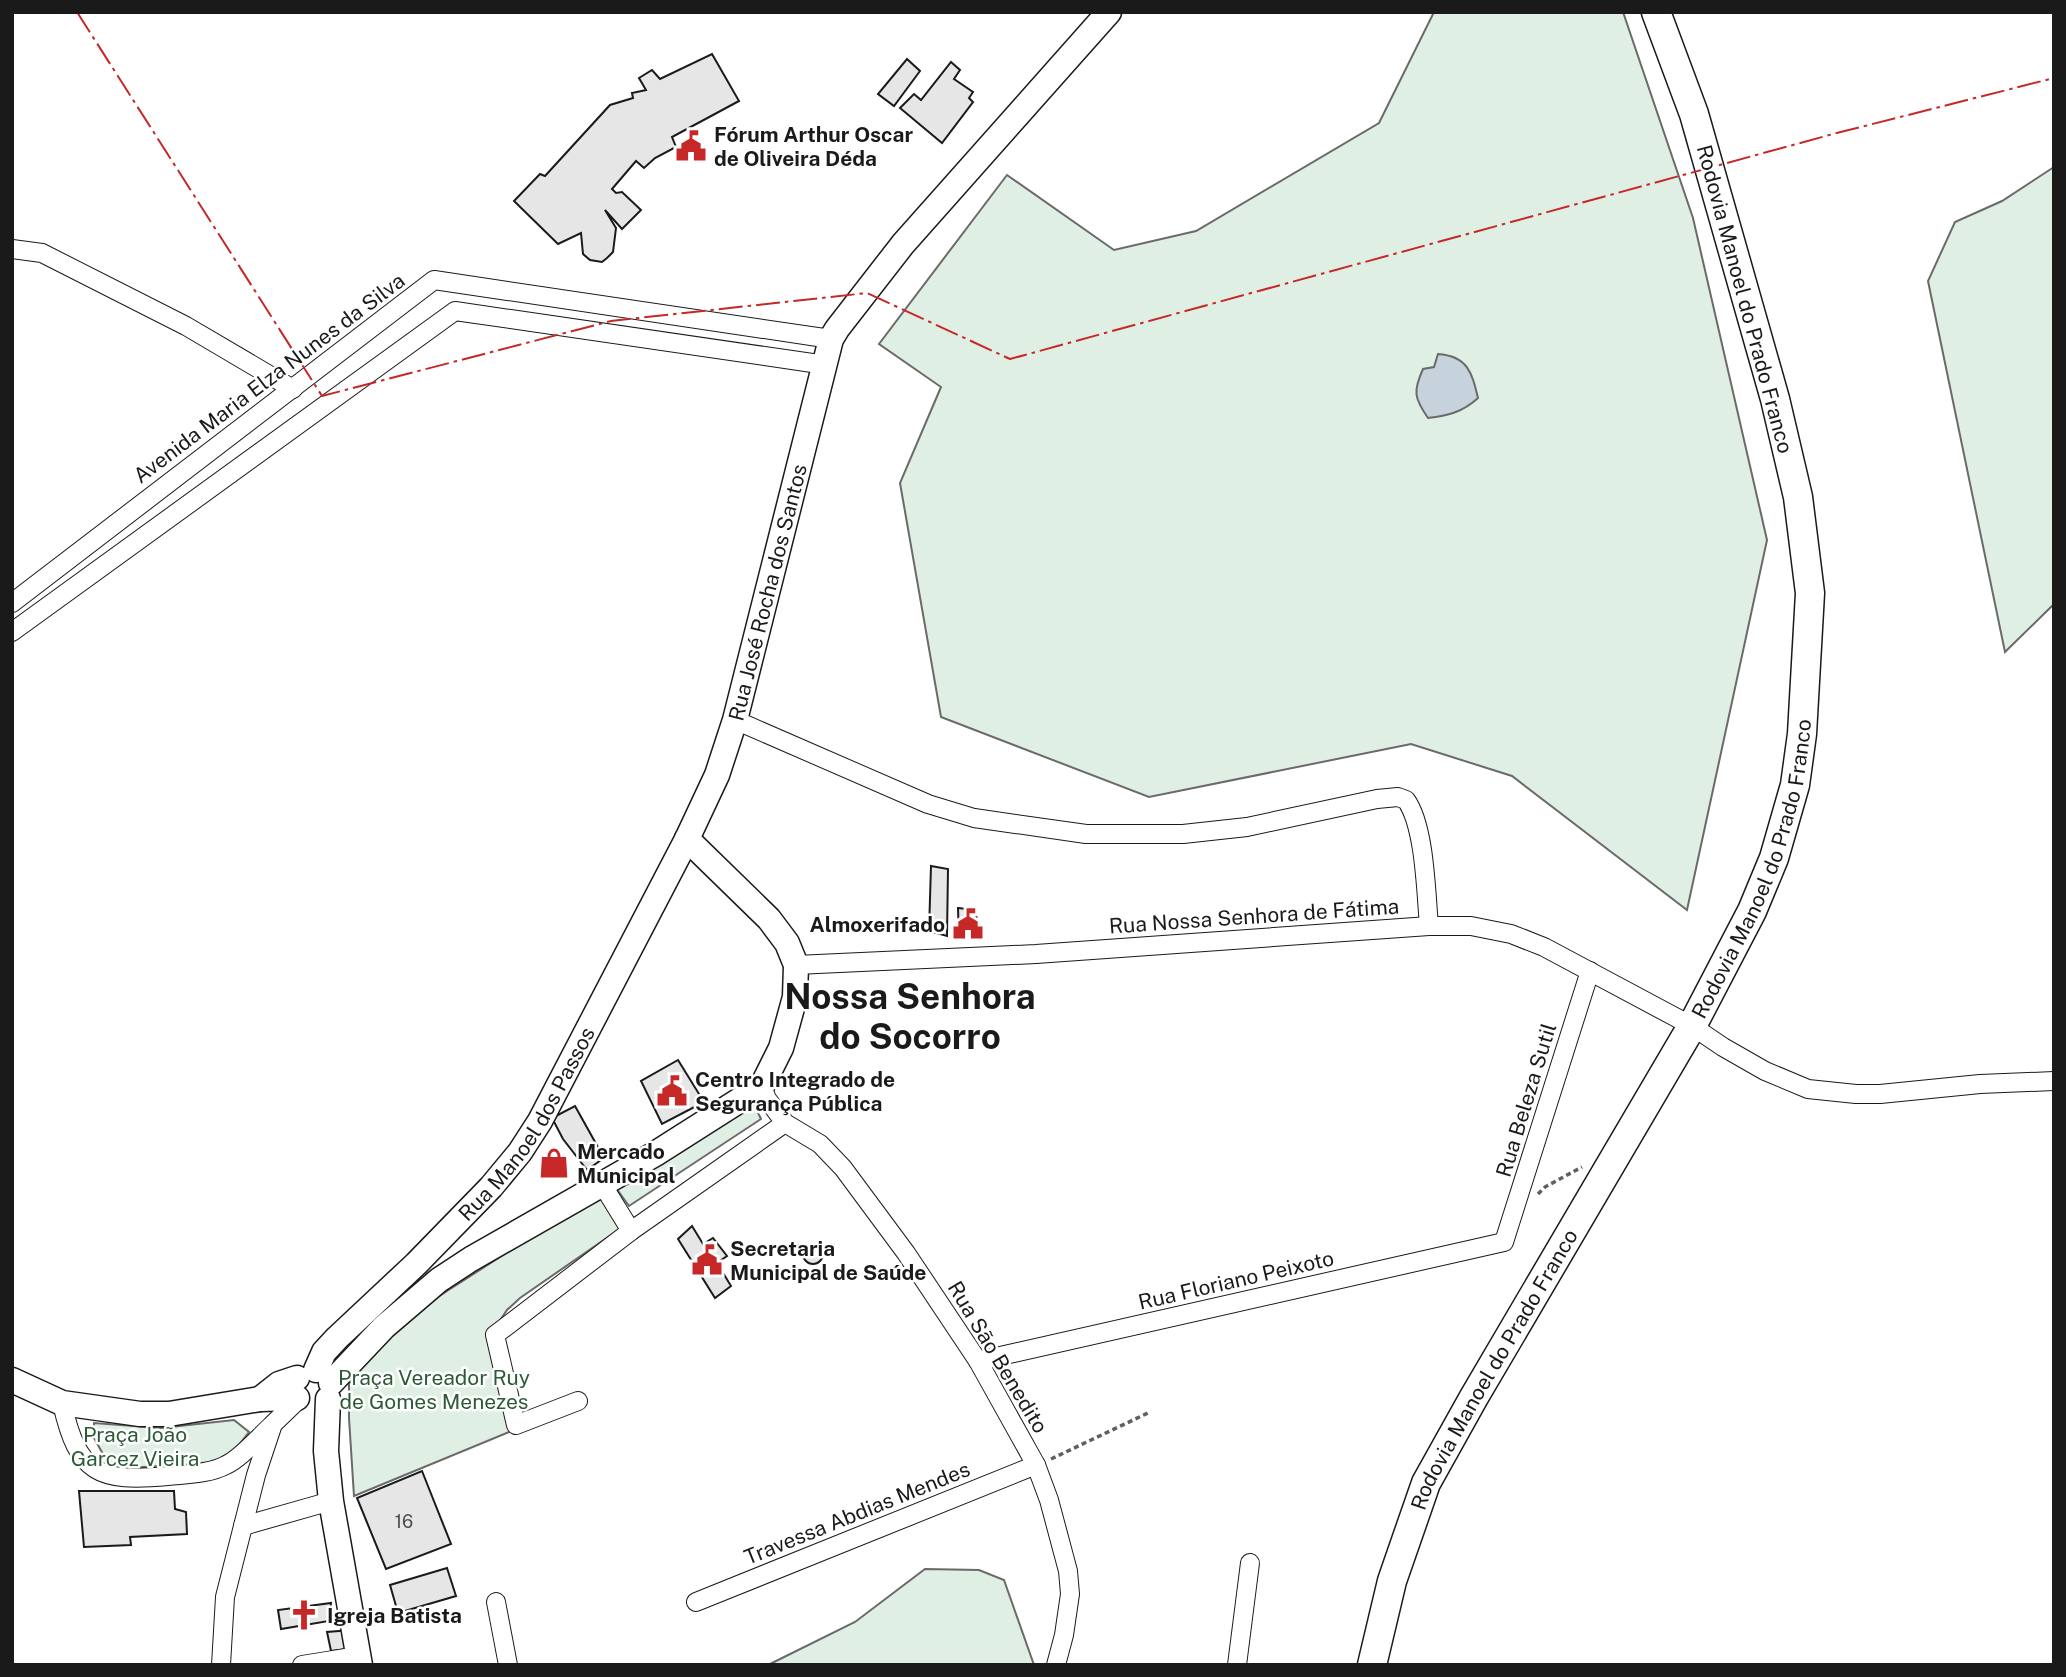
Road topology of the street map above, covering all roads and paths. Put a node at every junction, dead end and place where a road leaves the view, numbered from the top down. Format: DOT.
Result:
graph roads {
  1 [pos="1109,12"];
  2 [pos="1656,12"];
  3 [pos="12,249"];
  4 [pos="831,340"];
  5 [pos="825,365"];
  6 [pos="293,389"];
  7 [pos="12,603"];
  8 [pos="12,632"];
  9 [pos="735,720"];
  10 [pos="687,839"];
  11 [pos="1429,926"];
  12 [pos="796,965"];
  13 [pos="1590,971"];
  14 [pos="1692,1026"];
  15 [pos="2054,1081"];
  16 [pos="762,1086"];
  17 [pos="785,1123"];
  18 [pos="1614,1157"];
  19 [pos="602,1184"];
  20 [pos="1537,1196"];
  21 [pos="631,1231"];
  22 [pos="1504,1242"];
  23 [pos="978,1361"];
  24 [pos="12,1380"];
  25 [pos="312,1391"];
  26 [pos="578,1401"];
  27 [pos="62,1403"];
  28 [pos="1150,1412"];
  29 [pos="273,1423"];
  30 [pos="1036,1465"];
  31 [pos="331,1501"];
  32 [pos="243,1526"];
  33 [pos="1250,1563"];
  34 [pos="496,1602"];
  35 [pos="696,1602"];
  36 [pos="359,1660"];
  37 [pos="504,1664"];
  38 [pos="221,1665"];
  39 [pos="302,1665"];
  40 [pos="1056,1665"];
  41 [pos="1237,1665"];
  42 [pos="1372,1665"];
  1 -- 4 [label="street, Rua José Rocha dos Santos"];
  2 -- 14 [label="main road, Rodovia Manoel do Prado Franco"];
  3 -- 6 [label="street"];
  4 -- 5 [label="street, Rua José Rocha dos Santos"];
  4 -- 6 [label="street, Avenida Maria Elza Nunes da Silva"];
  5 -- 8 [label="street"];
  5 -- 9 [label="street, Rua José Rocha dos Santos"];
  6 -- 7 [label="street, Avenida Maria Elza Nunes da Silva"];
  9 -- 10 [label="street, Rua José Rocha dos Santos"];
  9 -- 11 [label="street"];
  10 -- 12 [label="street"];
  10 -- 25 [label="street, Rua Manoel dos Passos"];
  11 -- 12 [label="street, Rua Nossa Senhora de Fátima"];
  11 -- 13 [label="street, Rua Nossa Senhora de Fátima"];
  12 -- 16 [label="street"];
  13 -- 14 [label="street, Rua Nossa Senhora de Fátima"];
  13 -- 22 [label="street, Rua Beleza Sutil"];
  14 -- 15 [label="street, Rua Nossa Senhora de Fátima"];
  14 -- 18 [label="main road, Rodovia Manoel do Prado Franco"];
  16 -- 17 [label="street, Rua São Benedito"];
  16 -- 19 [label="street"];
  17 -- 21 [label="street"];
  17 -- 23 [label="street, Rua São Benedito"];
  18 -- 20 [label="path"];
  18 -- 42 [label="main road, Rodovia Manoel do Prado Franco"];
  19 -- 21 [label="street"];
  19 -- 25 [label="street"];
  21 -- 26 [label="street"];
  22 -- 23 [label="street, Rua Floriano Peixoto"];
  23 -- 30 [label="street, Rua São Benedito"];
  24 -- 27 [label="street"];
  25 -- 27 [label="street"];
  25 -- 29 [label="street"];
  25 -- 31 [label="street"];
  27 -- 29 [label="street"];
  28 -- 30 [label="path"];
  29 -- 32 [label="street"];
  30 -- 35 [label="street, Travessa Abdias Mendes"];
  30 -- 40 [label="street, Rua São Benedito"];
  31 -- 32 [label="street"];
  31 -- 36 [label="street"];
  32 -- 38 [label="street"];
  33 -- 41 [label="street"];
  34 -- 37 [label="street"];
  36 -- 39 [label="street"];
}
